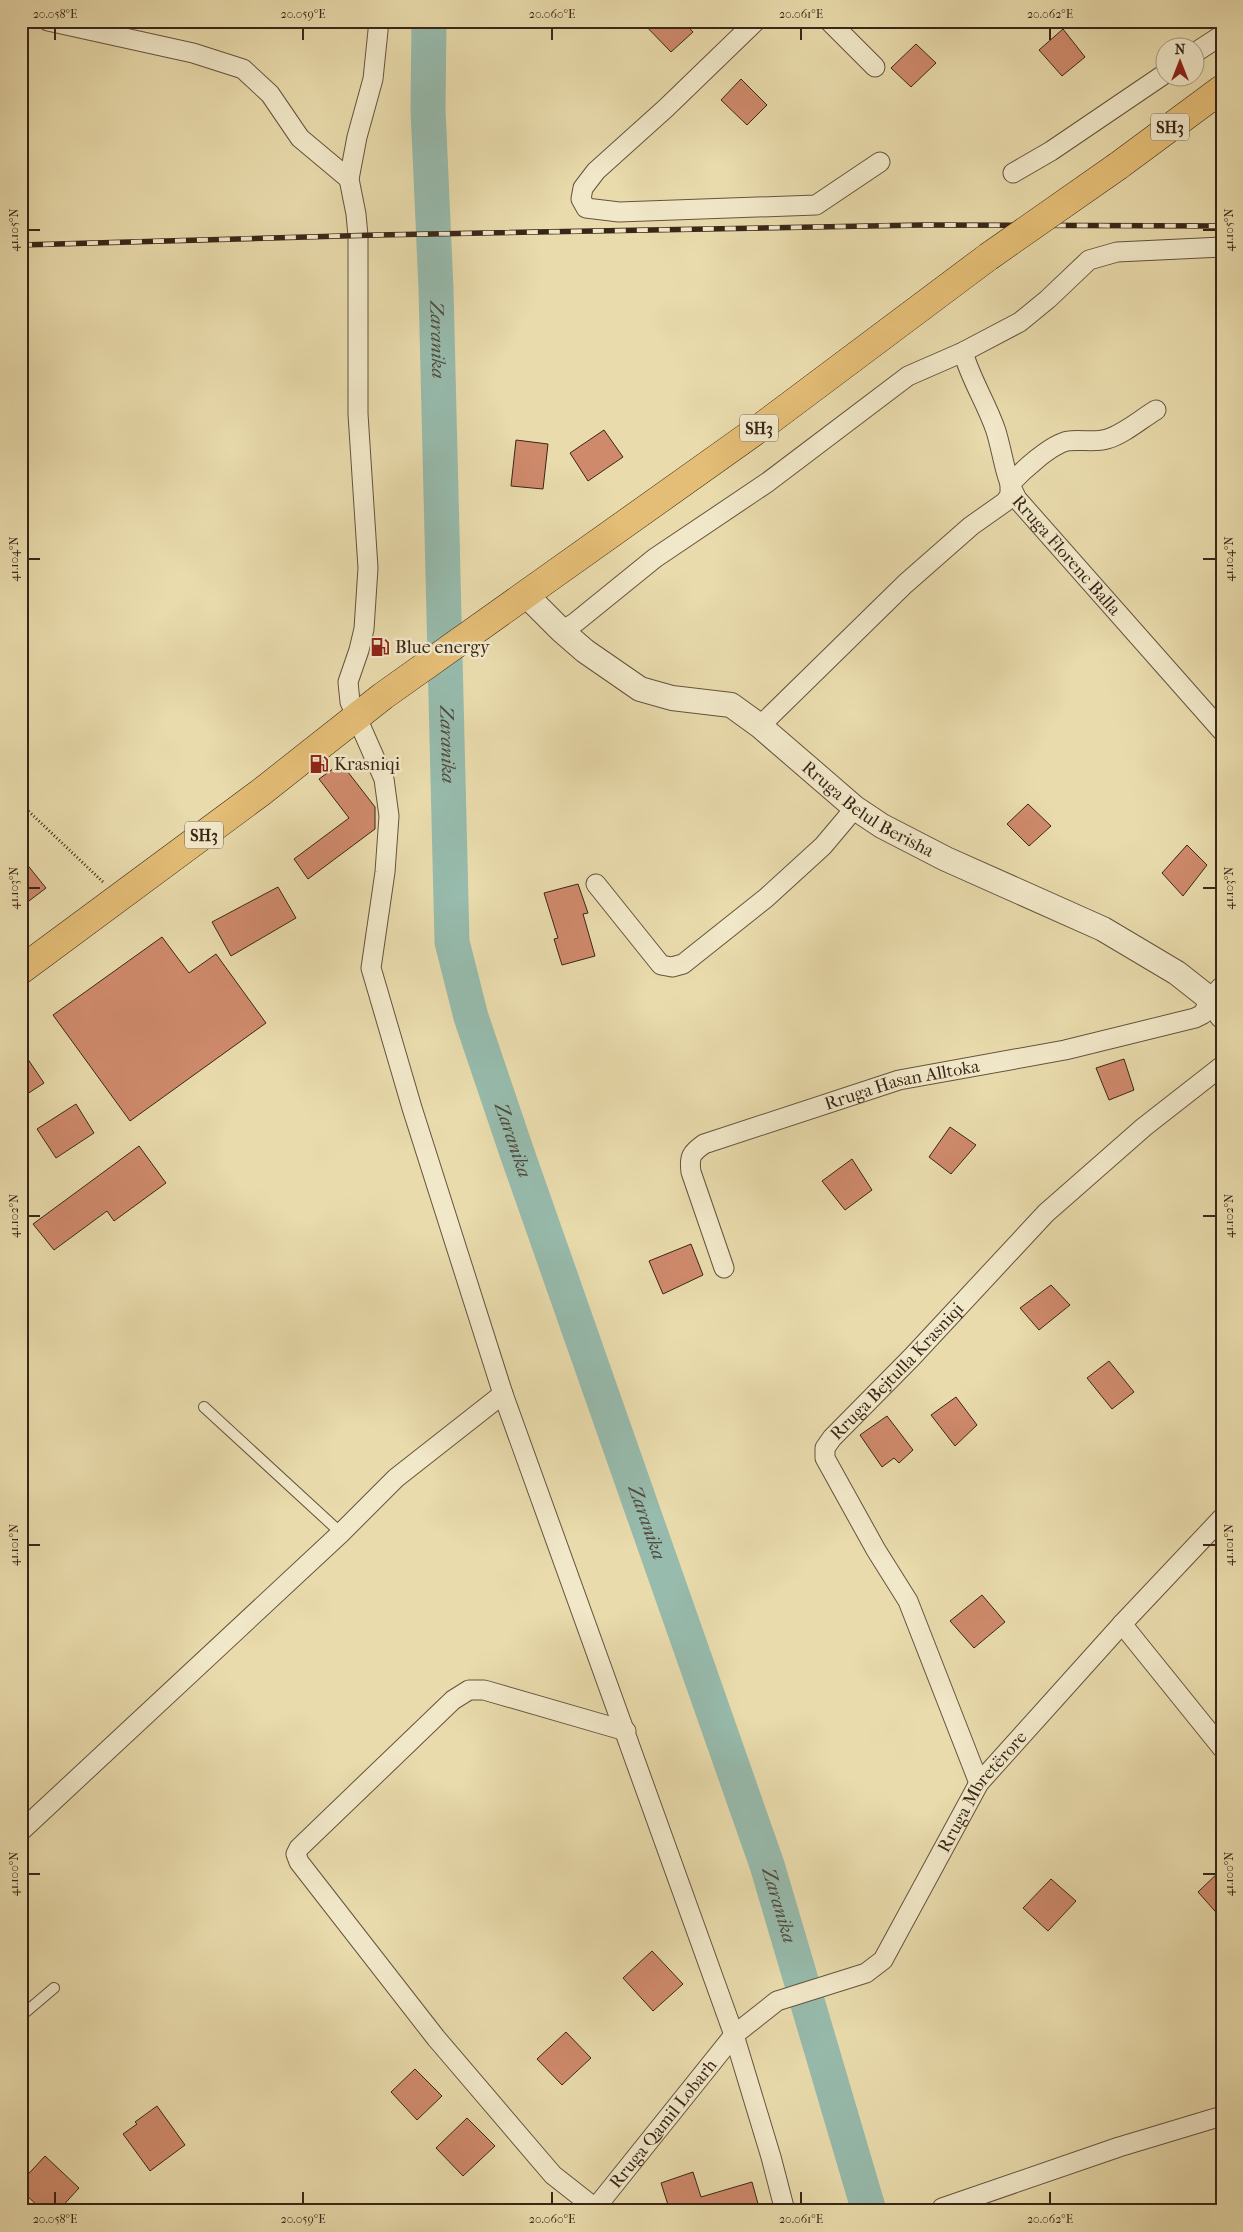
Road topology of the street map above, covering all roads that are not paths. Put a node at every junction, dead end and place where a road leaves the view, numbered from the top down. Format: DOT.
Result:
graph roads {
  1 [pos="48,21"];
  2 [pos="379,21"];
  3 [pos="756,21"];
  4 [pos="829,21"];
  5 [pos="1222,34"];
  6 [pos="1206,45"];
  7 [pos="876,67"];
  8 [pos="1156,80"];
  9 [pos="1222,88"];
  10 [pos="880,162"];
  11 [pos="1013,173"];
  12 [pos="349,179"];
  13 [pos="1222,247"];
  14 [pos="963,352"];
  15 [pos="1156,410"];
  16 [pos="1010,484"];
  17 [pos="515,602"];
  18 [pos="562,631"];
  19 [pos="357,716"];
  20 [pos="760,726"];
  21 [pos="1222,731"];
  22 [pos="855,808"];
  23 [pos="596,884"];
  24 [pos="21,970"];
  25 [pos="1218,1000"];
  26 [pos="1222,1066"];
  27 [pos="724,1268"];
  28 [pos="503,1394"];
  29 [pos="204,1407"];
  30 [pos="1222,1518"];
  31 [pos="341,1533"];
  32 [pos="1122,1624"];
  33 [pos="626,1731"];
  34 [pos="1222,1748"];
  35 [pos="979,1783"];
  36 [pos="21,1831"];
  37 [pos="54,1988"];
  38 [pos="21,2016"];
  39 [pos="734,2035"];
  40 [pos="1222,2116"];
  41 [pos="942,2208"];
  42 [pos="594,2210"];
  43 [pos="785,2211"];
  1 -- 12 [label="street"];
  2 -- 12 [label="street"];
  3 -- 10 [label="street"];
  4 -- 7 [label="street"];
  5 -- 6 [label="street"];
  8 -- 11 [label="street"];
  9 -- 17 [label="main road, SH3, bridge"];
  12 -- 19 [label="street"];
  13 -- 14 [label="street"];
  14 -- 16 [label="street, Rruga Florenc Balla"];
  14 -- 18 [label="street"];
  15 -- 16 [label="street"];
  16 -- 20 [label="street"];
  16 -- 21 [label="street, Rruga Florenc Balla"];
  17 -- 18 [label="street, Rruga Belul Berisha"];
  17 -- 19 [label="main road, SH3"];
  18 -- 20 [label="street, Rruga Belul Berisha"];
  19 -- 24 [label="main road, SH3"];
  19 -- 28 [label="street"];
  20 -- 22 [label="street, Rruga Belul Berisha"];
  22 -- 23 [label="street"];
  22 -- 25 [label="street, Rruga Belul Berisha"];
  25 -- 27 [label="street, Rruga Hasan Alltoka"];
  26 -- 35 [label="street, Rruga Bejtulla Krasniqi"];
  28 -- 31 [label="street"];
  28 -- 33 [label="street"];
  29 -- 31 [label="lane"];
  30 -- 32 [label="street, Rruga Mbretërore"];
  31 -- 36 [label="street"];
  32 -- 34 [label="street"];
  32 -- 35 [label="street, Rruga Mbretërore"];
  33 -- 39 [label="street"];
  33 -- 42 [label="street"];
  35 -- 39 [label="street, Rruga Mbretërore"];
  37 -- 38 [label="lane"];
  39 -- 42 [label="street, Rruga Qamil Lobarh"];
  39 -- 43 [label="street"];
  40 -- 41 [label="street"];
}
